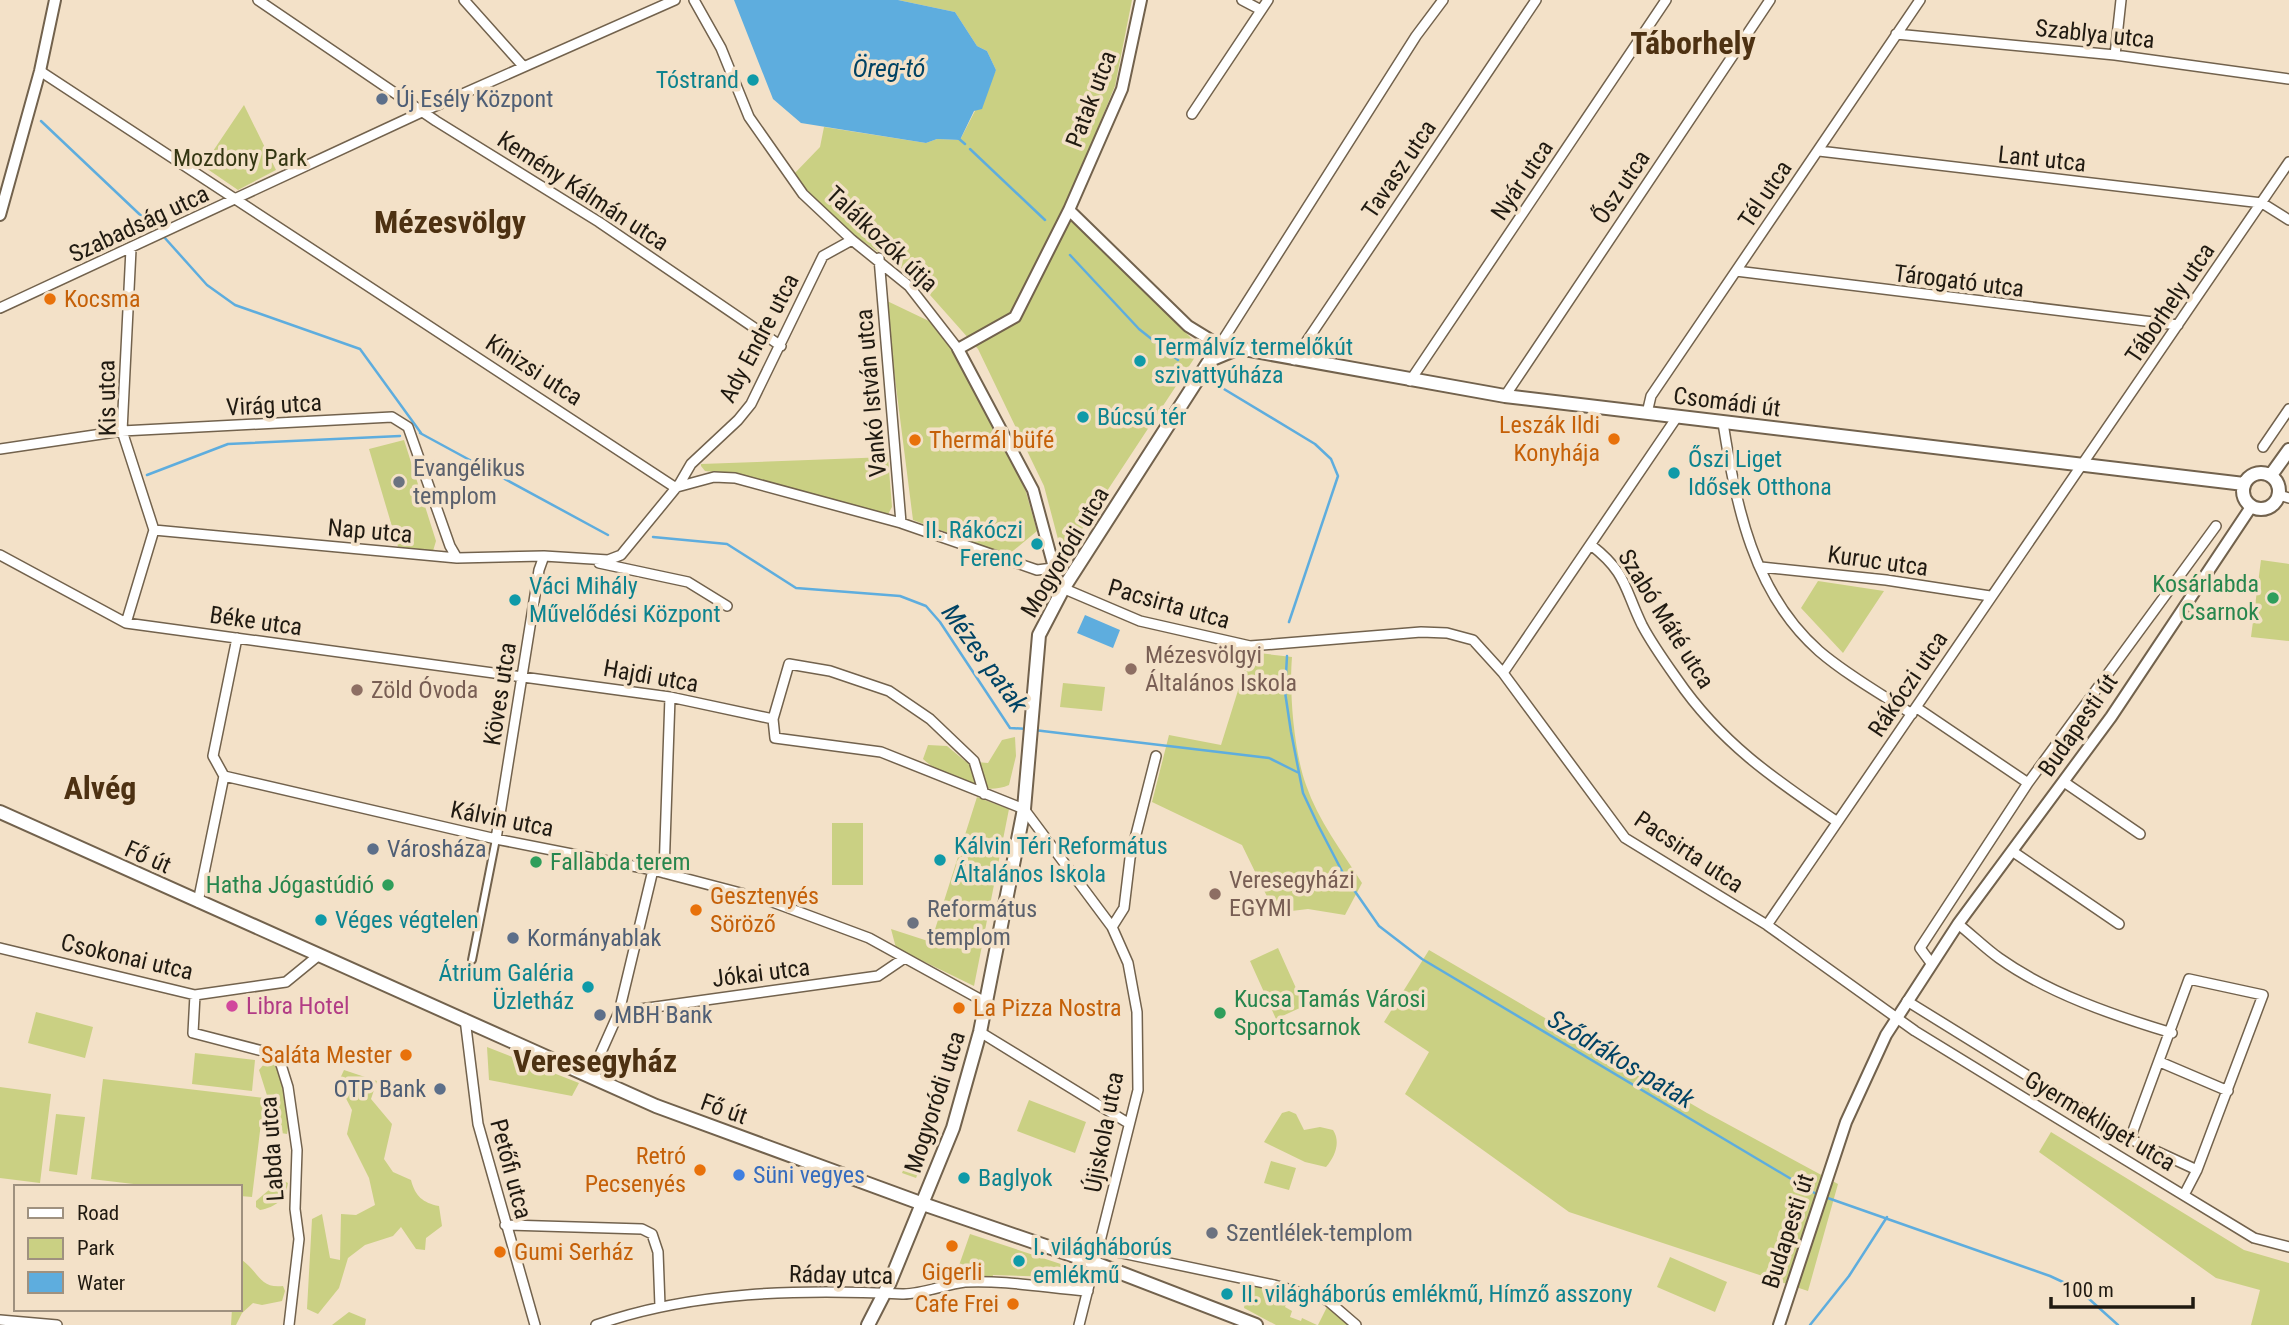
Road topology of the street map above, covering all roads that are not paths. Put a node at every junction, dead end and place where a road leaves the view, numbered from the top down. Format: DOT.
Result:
graph roads {
  1 [pos="55,0"];
  2 [pos="258,0"];
  3 [pos="464,0"];
  4 [pos="675,0"];
  5 [pos="694,0"];
  6 [pos="1141,0"];
  7 [pos="1242,0"];
  8 [pos="1268,0"];
  9 [pos="1443,0"];
  10 [pos="1536,0"];
  11 [pos="1666,0"];
  12 [pos="1770,0"];
  13 [pos="1920,0"];
  14 [pos="2121,0"];
  15 [pos="1261,10"];
  16 [pos="1896,34"];
  17 [pos="2116,55"];
  18 [pos="523,66"];
  19 [pos="40,71"];
  20 [pos="2289,79"];
  21 [pos="424,111"];
  22 [pos="1192,114"];
  23 [pos="1819,150"];
  24 [pos="2289,162"];
  25 [pos="235,200"];
  26 [pos="2262,203"];
  27 [pos="1069,209"];
  28 [pos="0,215"];
  29 [pos="2289,220"];
  30 [pos="852,240"];
  31 [pos="131,249"];
  32 [pos="879,258"];
  33 [pos="1736,271"];
  34 [pos="0,308"];
  35 [pos="2178,325"];
  36 [pos="1219,345"];
  37 [pos="781,346"];
  38 [pos="958,349"];
  39 [pos="1234,350"];
  40 [pos="1210,360"];
  41 [pos="1294,360"];
  42 [pos="1410,381"];
  43 [pos="1504,396"];
  44 [pos="2289,409"];
  45 [pos="1647,413"];
  46 [pos="1677,417"];
  47 [pos="1723,423"];
  48 [pos="122,431"];
  49 [pos="2263,447"];
  50 [pos="0,449"];
  51 [pos="2289,450"];
  52 [pos="2082,466"];
  53 [pos="2271,475"];
  54 [pos="2244,484"];
  55 [pos="676,488"];
  56 [pos="2284,496"];
  57 [pos="2251,507"];
  58 [pos="901,523"];
  59 [pos="2216,526"];
  60 [pos="154,530"];
  61 [pos="1591,545"];
  62 [pos="0,555"];
  63 [pos="621,555"];
  64 [pos="544,556"];
  65 [pos="457,558"];
  66 [pos="583,559"];
  67 [pos="1760,567"];
  68 [pos="1053,568"];
  69 [pos="1061,587"];
  70 [pos="1990,596"];
  71 [pos="727,606"];
  72 [pos="126,623"];
  73 [pos="237,638"];
  74 [pos="1503,673"];
  75 [pos="522,676"];
  76 [pos="670,697"];
  77 [pos="1914,711"];
  78 [pos="773,719"];
  79 [pos="1156,756"];
  80 [pos="224,776"];
  81 [pos="2064,782"];
  82 [pos="2028,783"];
  83 [pos="984,794"];
  84 [pos="1024,809"];
  85 [pos="0,812"];
  86 [pos="1836,821"];
  87 [pos="2140,834"];
  88 [pos="496,839"];
  89 [pos="2012,851"];
  90 [pos="653,870"];
  91 [pos="664,873"];
  92 [pos="198,902"];
  93 [pos="1958,924"];
  94 [pos="2119,924"];
  95 [pos="1766,925"];
  96 [pos="1112,928"];
  97 [pos="0,948"];
  98 [pos="319,955"];
  99 [pos="903,959"];
  100 [pos="472,960"];
  101 [pos="1931,963"];
  102 [pos="195,995"];
  103 [pos="1907,1001"];
  104 [pos="985,1002"];
  105 [pos="619,1012"];
  106 [pos="1896,1017"];
  107 [pos="465,1019"];
  108 [pos="980,1032"];
  109 [pos="2172,1033"];
  110 [pos="2160,1062"];
  111 [pos="590,1077"];
  112 [pos="2228,1091"];
  113 [pos="1128,1124"];
  114 [pos="2130,1139"];
  115 [pos="2197,1170"];
  116 [pos="2184,1195"];
  117 [pos="923,1205"];
  118 [pos="505,1225"];
  119 [pos="2289,1247"];
  120 [pos="1098,1248"];
  121 [pos="1095,1263"];
  122 [pos="1088,1291"];
  123 [pos="886,1292"];
  124 [pos="660,1306"];
  125 [pos="0,1320"];
  126 [pos="57,1325"];
  127 [pos="289,1325"];
  128 [pos="535,1325"];
  129 [pos="596,1325"];
  130 [pos="868,1325"];
  131 [pos="1079,1325"];
  132 [pos="1256,1325"];
  133 [pos="1356,1325"];
  134 [pos="1779,1325"];
  1 -- 19 [label="street"];
  2 -- 21 [label="street, Kemény Kálmán utca"];
  3 -- 18 [label="street"];
  4 -- 18 [label="street, Szabadság utca"];
  5 -- 30 [label="street, Találkozók útja"];
  6 -- 27 [label="street, Patak utca"];
  7 -- 15 [label="street"];
  8 -- 15 [label="street"];
  9 -- 36 [label="street, Mogyoródi utca"];
  10 -- 41 [label="street, Tavasz utca"];
  11 -- 42 [label="street, Nyár utca"];
  12 -- 43 [label="street, Ősz utca"];
  13 -- 16 [label="street, Tél utca"];
  14 -- 17 [label="street"];
  15 -- 22 [label="street"];
  16 -- 17 [label="street, Szablya utca"];
  16 -- 23 [label="street, Tél utca"];
  17 -- 20 [label="street, Szablya utca"];
  18 -- 21 [label="street, Szabadság utca"];
  19 -- 25 [label="street, Kinizsi utca"];
  19 -- 28 [label="street"];
  21 -- 25 [label="street, Szabadság utca"];
  21 -- 37 [label="street, Kemény Kálmán utca"];
  23 -- 26 [label="street, Lant utca"];
  23 -- 33 [label="street, Tél utca"];
  24 -- 26 [label="street, Táborhely utca"];
  25 -- 31 [label="street, Szabadság utca"];
  25 -- 55 [label="street, Kinizsi utca"];
  26 -- 29 [label="street"];
  26 -- 35 [label="street, Táborhely utca"];
  27 -- 36 [label="street"];
  27 -- 38 [label="street, Patak utca"];
  30 -- 32 [label="street, Találkozók útja"];
  30 -- 37 [label="street, Ady Endre utca"];
  31 -- 34 [label="street, Szabadság utca"];
  31 -- 48 [label="street, Kis utca"];
  32 -- 38 [label="street, Találkozók útja"];
  32 -- 58 [label="street, Vankó István utca"];
  33 -- 35 [label="street, Tárogató utca"];
  33 -- 45 [label="street, Tél utca"];
  35 -- 52 [label="street, Táborhely utca"];
  36 -- 39 [label="street"];
  36 -- 40 [label="street, Mogyoródi utca"];
  37 -- 55 [label="street, Ady Endre utca"];
  38 -- 68 [label="street, Találkozók útja"];
  39 -- 40 [label="main road"];
  39 -- 41 [label="main road, Csomádi út"];
  40 -- 69 [label="main road, Mogyoródi utca"];
  41 -- 42 [label="main road, Csomádi út"];
  42 -- 43 [label="main road, Csomádi út"];
  43 -- 45 [label="main road, Csomádi út"];
  44 -- 49 [label="street"];
  45 -- 46 [label="main road, Csomádi út"];
  46 -- 47 [label="main road, Csomádi út"];
  46 -- 61 [label="street"];
  47 -- 52 [label="main road, Csomádi út"];
  47 -- 67 [label="street"];
  48 -- 50 [label="street, Virág utca"];
  48 -- 60 [label="street, Kis utca"];
  48 -- 65 [label="street, Virág utca"];
  51 -- 53 [label="main road"];
  52 -- 54 [label="main road, Csomádi út"];
  52 -- 70 [label="street, Rákóczi utca"];
  53 -- 54 [label="main road"];
  53 -- 56 [label="main road"];
  54 -- 57 [label="main road"];
  55 -- 58 [label="street"];
  55 -- 63 [label="street, Ady Endre utca"];
  56 -- 57 [label="main road"];
  57 -- 81 [label="street, Budapesti út"];
  58 -- 68 [label="street"];
  59 -- 82 [label="street, Budapesti út"];
  60 -- 65 [label="street, Nap utca"];
  60 -- 72 [label="street"];
  61 -- 74 [label="street"];
  61 -- 86 [label="street, Szabó Máté utca"];
  62 -- 72 [label="street, Béke utca"];
  63 -- 66 [label="street, Nap utca"];
  64 -- 65 [label="street, Nap utca"];
  64 -- 66 [label="street, Nap utca"];
  64 -- 75 [label="street, Köves utca"];
  66 -- 71 [label="street, Nap utca"];
  67 -- 70 [label="street, Kuruc utca"];
  67 -- 77 [label="street"];
  68 -- 69 [label="street, Találkozók útja"];
  69 -- 74 [label="street, Pacsirta utca"];
  69 -- 84 [label="main road, Mogyoródi utca"];
  70 -- 77 [label="street, Rákóczi utca"];
  72 -- 73 [label="street, Béke utca"];
  73 -- 75 [label="street, Béke utca"];
  73 -- 80 [label="street"];
  74 -- 95 [label="street, Pacsirta utca"];
  75 -- 76 [label="street, Hajdi utca"];
  75 -- 88 [label="street, Köves utca"];
  76 -- 78 [label="street, Hajdi utca"];
  76 -- 91 [label="street"];
  77 -- 82 [label="street"];
  77 -- 86 [label="street, Rákóczi utca"];
  78 -- 83 [label="street"];
  78 -- 83 [label="street"];
  79 -- 96 [label="street"];
  80 -- 88 [label="street, Kálvin utca"];
  80 -- 92 [label="street"];
  81 -- 87 [label="street"];
  81 -- 89 [label="street, Budapesti út"];
  82 -- 101 [label="street, Budapesti út"];
  83 -- 84 [label="street"];
  84 -- 96 [label="street, Újiskola utca"];
  84 -- 104 [label="main road, Mogyoródi utca"];
  85 -- 92 [label="main road, Fő út"];
  86 -- 95 [label="street, Rákóczi utca"];
  88 -- 90 [label="street, Kálvin utca"];
  88 -- 100 [label="street"];
  89 -- 93 [label="street, Budapesti út"];
  89 -- 94 [label="street"];
  90 -- 91 [label="street, Kálvin utca"];
  90 -- 105 [label="street"];
  91 -- 99 [label="street, Kálvin utca"];
  92 -- 98 [label="main road, Fő út"];
  93 -- 101 [label="street, Budapesti út"];
  93 -- 109 [label="street"];
  95 -- 106 [label="street, Pacsirta utca"];
  96 -- 113 [label="street, Újiskola utca"];
  97 -- 102 [label="street, Csokonai utca"];
  98 -- 102 [label="street, Csokonai utca"];
  98 -- 107 [label="main road, Fő út"];
  99 -- 104 [label="street, Kálvin utca"];
  99 -- 105 [label="street, Jókai utca"];
  101 -- 103 [label="street, Budapesti út"];
  102 -- 127 [label="street, Labda utca"];
  103 -- 106 [label="street, Budapesti út"];
  103 -- 114 [label="street, Gyermekliget utca"];
  104 -- 108 [label="main road, Mogyoródi utca"];
  105 -- 111 [label="street"];
  106 -- 116 [label="street, Gyermekliget utca"];
  106 -- 134 [label="street, Budapesti út"];
  107 -- 111 [label="main road, Fő út"];
  107 -- 118 [label="street, Petőfi utca"];
  108 -- 113 [label="street"];
  108 -- 117 [label="main road, Mogyoródi utca"];
  109 -- 110 [label="street"];
  109 -- 112 [label="street"];
  110 -- 112 [label="street"];
  110 -- 114 [label="street"];
  111 -- 117 [label="main road, Fő út"];
  112 -- 115 [label="street"];
  113 -- 120 [label="street, Újiskola utca"];
  114 -- 115 [label="street, Gyermekliget utca"];
  115 -- 116 [label="street"];
  116 -- 119 [label="street, Gyermekliget utca"];
  117 -- 121 [label="main road, Fő út"];
  117 -- 123 [label="main road, Mogyoródi utca"];
  118 -- 124 [label="street"];
  118 -- 128 [label="street, Petőfi utca"];
  120 -- 121 [label="street, Újiskola utca"];
  120 -- 133 [label="street"];
  121 -- 122 [label="street, Újiskola utca"];
  121 -- 132 [label="main road, Fő út"];
  122 -- 123 [label="street, Ráday utca"];
  122 -- 131 [label="street, Újiskola utca"];
  123 -- 124 [label="street, Ráday utca"];
  123 -- 130 [label="main road, Mogyoródi utca"];
  124 -- 129 [label="street, Ráday utca"];
  125 -- 126 [label="street"];
}
